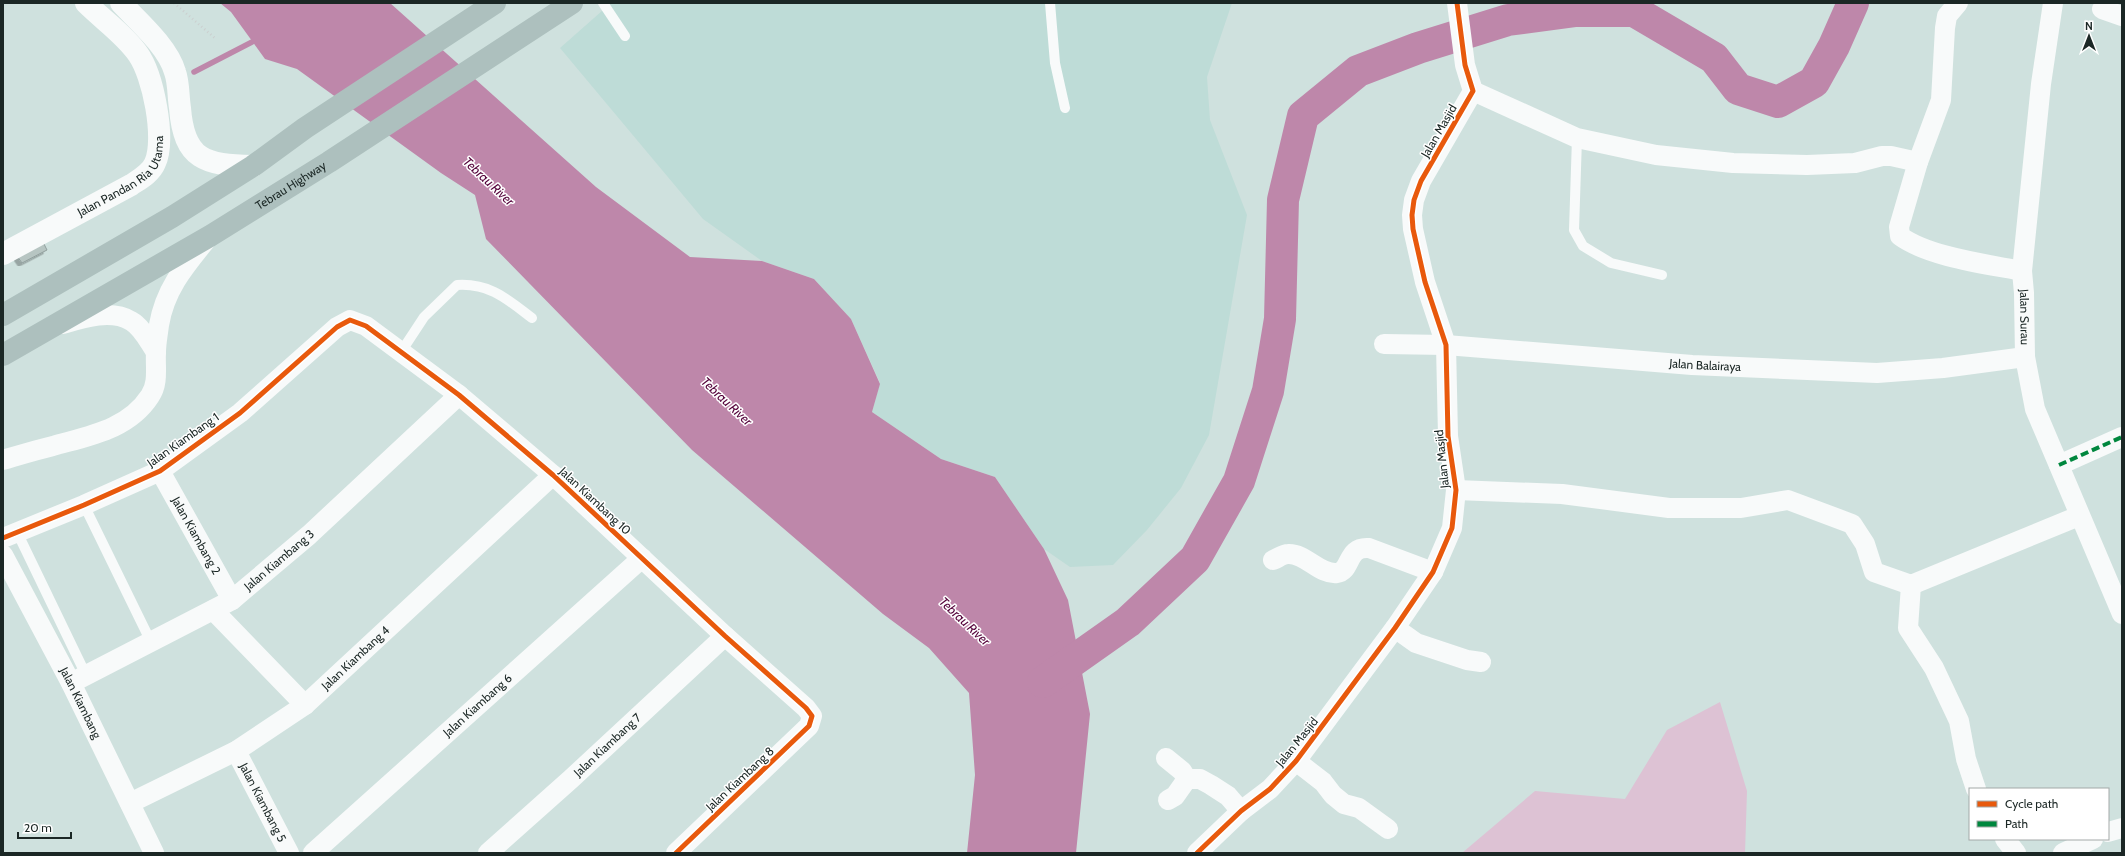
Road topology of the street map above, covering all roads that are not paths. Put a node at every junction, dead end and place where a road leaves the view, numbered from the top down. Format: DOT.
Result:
graph roads {
  1 [pos="86,3"];
  2 [pos="121,3"];
  3 [pos="495,3"];
  4 [pos="572,3"];
  5 [pos="603,3"];
  6 [pos="1050,3"];
  7 [pos="1456,3"];
  8 [pos="1958,3"];
  9 [pos="2053,3"];
  10 [pos="2102,9"];
  11 [pos="2122,16"];
  12 [pos="625,36"];
  13 [pos="1473,91"];
  14 [pos="1065,108"];
  15 [pos="1577,138"];
  16 [pos="1918,162"];
  17 [pos="253,166"];
  18 [pos="210,236"];
  19 [pos="3,254"];
  20 [pos="2022,271"];
  21 [pos="1662,274"];
  22 [pos="3,315"];
  23 [pos="532,318"];
  24 [pos="350,320"];
  25 [pos="55,326"];
  26 [pos="1384,344"];
  27 [pos="1446,345"];
  28 [pos="156,352"];
  29 [pos="401,352"];
  30 [pos="3,355"];
  31 [pos="2025,356"];
  32 [pos="459,395"];
  33 [pos="2122,437"];
  34 [pos="3,460"];
  35 [pos="2059,465"];
  36 [pos="160,471"];
  37 [pos="553,475"];
  38 [pos="1456,490"];
  39 [pos="84,505"];
  40 [pos="2079,516"];
  41 [pos="10,535"];
  42 [pos="3,554"];
  43 [pos="642,558"];
  44 [pos="1273,560"];
  45 [pos="1433,572"];
  46 [pos="1911,584"];
  47 [pos="232,600"];
  48 [pos="213,610"];
  49 [pos="2122,614"];
  50 [pos="1395,628"];
  51 [pos="725,636"];
  52 [pos="151,642"];
  53 [pos="1481,662"];
  54 [pos="79,679"];
  55 [pos="304,705"];
  56 [pos="812,716"];
  57 [pos="236,752"];
  58 [pos="1166,758"];
  59 [pos="1296,761"];
  60 [pos="1187,779"];
  61 [pos="1976,788"];
  62 [pos="1168,800"];
  63 [pos="130,803"];
  64 [pos="1240,811"];
  65 [pos="2122,828"];
  66 [pos="1388,829"];
  67 [pos="2109,832"];
  68 [pos="2006,840"];
  69 [pos="2091,840"];
  70 [pos="1203,851"];
  71 [pos="154,853"];
  72 [pos="290,853"];
  73 [pos="313,853"];
  74 [pos="488,853"];
  75 [pos="676,853"];
  76 [pos="2016,853"];
  77 [pos="2063,853"];
  1 -- 19 [label="street, Jalan Pandan Ria Utama"];
  2 -- 17 [label="street"];
  3 -- 17 [label="highway"];
  4 -- 18 [label="highway, Tebrau Highway"];
  5 -- 12 [label="lane"];
  6 -- 14 [label="lane"];
  7 -- 13 [label="street"];
  8 -- 16 [label="street"];
  9 -- 20 [label="street, Jalan Surau"];
  10 -- 11 [label="street"];
  13 -- 15 [label="street"];
  13 -- 27 [label="street, Jalan Masjid"];
  15 -- 16 [label="street"];
  15 -- 21 [label="lane"];
  16 -- 20 [label="street"];
  17 -- 22 [label="highway"];
  18 -- 25 [label="highway, Tebrau Highway"];
  18 -- 28 [label="street"];
  20 -- 31 [label="street, Jalan Surau"];
  23 -- 29 [label="lane"];
  24 -- 29 [label="street, Jalan Kiambang 10"];
  24 -- 36 [label="street, Jalan Kiambang 1"];
  25 -- 28 [label="street"];
  25 -- 30 [label="highway, Tebrau Highway"];
  26 -- 27 [label="street, Jalan Balairaya"];
  27 -- 31 [label="street, Jalan Balairaya"];
  27 -- 38 [label="street, Jalan Masjid"];
  28 -- 34 [label="street"];
  29 -- 32 [label="street, Jalan Kiambang 10"];
  31 -- 35 [label="street, Jalan Surau"];
  32 -- 37 [label="street, Jalan Kiambang 10"];
  32 -- 47 [label="street, Jalan Kiambang 3"];
  33 -- 35 [label="street"];
  35 -- 40 [label="street, Jalan Surau"];
  36 -- 39 [label="street, Jalan Kiambang 1"];
  36 -- 47 [label="street, Jalan Kiambang 2"];
  37 -- 43 [label="street, Jalan Kiambang 10"];
  37 -- 55 [label="street, Jalan Kiambang 4"];
  38 -- 45 [label="street, Jalan Masjid"];
  38 -- 46 [label="street"];
  39 -- 41 [label="street, Jalan Kiambang 1"];
  39 -- 52 [label="lane"];
  40 -- 46 [label="street"];
  40 -- 49 [label="street, Jalan Surau"];
  41 -- 54 [label="lane"];
  42 -- 54 [label="street, Jalan Kiambang"];
  43 -- 51 [label="street, Jalan Kiambang 10"];
  43 -- 73 [label="street, Jalan Kiambang 6"];
  44 -- 45 [label="street"];
  45 -- 50 [label="street, Jalan Masjid"];
  46 -- 61 [label="street"];
  47 -- 48 [label="street, Jalan Kiambang 3"];
  48 -- 52 [label="street, Jalan Kiambang 3"];
  48 -- 55 [label="street"];
  50 -- 53 [label="street"];
  50 -- 59 [label="street, Jalan Masjid"];
  51 -- 56 [label="street, Jalan Kiambang 10"];
  51 -- 74 [label="street, Jalan Kiambang 7"];
  52 -- 54 [label="street, Jalan Kiambang 3"];
  54 -- 63 [label="street, Jalan Kiambang"];
  55 -- 57 [label="street, Jalan Kiambang 4"];
  56 -- 75 [label="street, Jalan Kiambang 8"];
  57 -- 63 [label="street, Jalan Kiambang 4"];
  57 -- 72 [label="street, Jalan Kiambang 5"];
  58 -- 60 [label="street"];
  59 -- 64 [label="street, Jalan Masjid"];
  59 -- 66 [label="street"];
  60 -- 62 [label="street"];
  60 -- 64 [label="street"];
  63 -- 71 [label="street, Jalan Kiambang"];
  64 -- 70 [label="street, Jalan Masjid"];
  65 -- 67 [label="street"];
  68 -- 76 [label="street"];
  69 -- 77 [label="street"];
}
